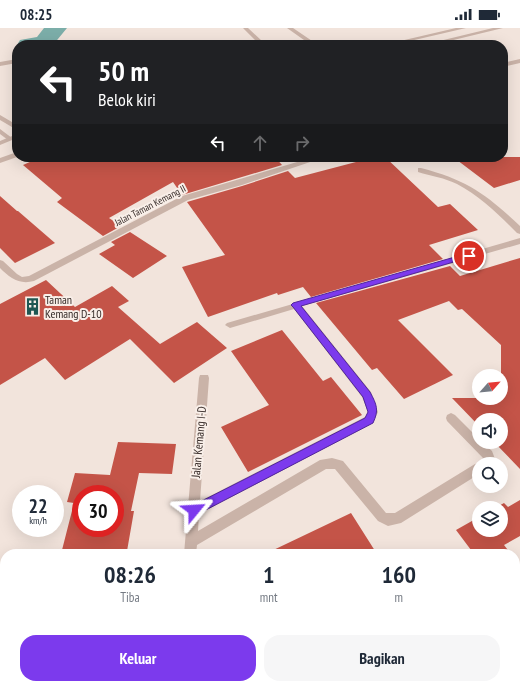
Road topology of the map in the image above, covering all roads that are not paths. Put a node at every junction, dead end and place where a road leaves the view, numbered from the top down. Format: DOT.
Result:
graph roads {
  1 [pos="245,28"];
  2 [pos="290,28"];
  3 [pos="463,28"];
  4 [pos="500,28"];
  5 [pos="450,29"];
  6 [pos="258,40"];
  7 [pos="308,40"];
  8 [pos="409,40"];
  9 [pos="448,40"];
  10 [pos="12,62"];
  11 [pos="520,62"];
  12 [pos="0,64"];
  13 [pos="508,65"];
  14 [pos="0,117"];
  15 [pos="12,125"];
  16 [pos="0,131"];
  17 [pos="10,139"];
  18 [pos="0,143"];
  19 [pos="12,156"];
  20 [pos="0,161"];
  21 [pos="305,162"];
  22 [pos="421,170"];
  23 [pos="520,231"];
  24 [pos="520,241"];
  25 [pos="0,263"];
  26 [pos="296,305"];
  27 [pos="230,325"];
  28 [pos="204,378"];
  29 [pos="451,418"];
  30 [pos="488,457"];
  31 [pos="472,472"];
  32 [pos="194,510"];
  33 [pos="190,548"];
  1 -- 6 [label="lane"];
  2 -- 7 [label="street"];
  3 -- 5 [label="street"];
  4 -- 9 [label="street"];
  5 -- 8 [label="street"];
  10 -- 12 [label="lane"];
  11 -- 13 [label="lane"];
  14 -- 15 [label="lane"];
  16 -- 17 [label="lane"];
  17 -- 18 [label="street"];
  19 -- 20 [label="street"];
  21 -- 25 [label="street, Jalan Taman Kemang II"];
  22 -- 23 [label="street"];
  24 -- 26 [label="street"];
  26 -- 27 [label="street"];
  26 -- 32 [label="street"];
  28 -- 32 [label="street, Jalan Kemang I-D"];
  29 -- 30 [label="street"];
  31 -- 33 [label="street"];
  32 -- 33 [label="street, Jalan Kemang I-D"];
}
